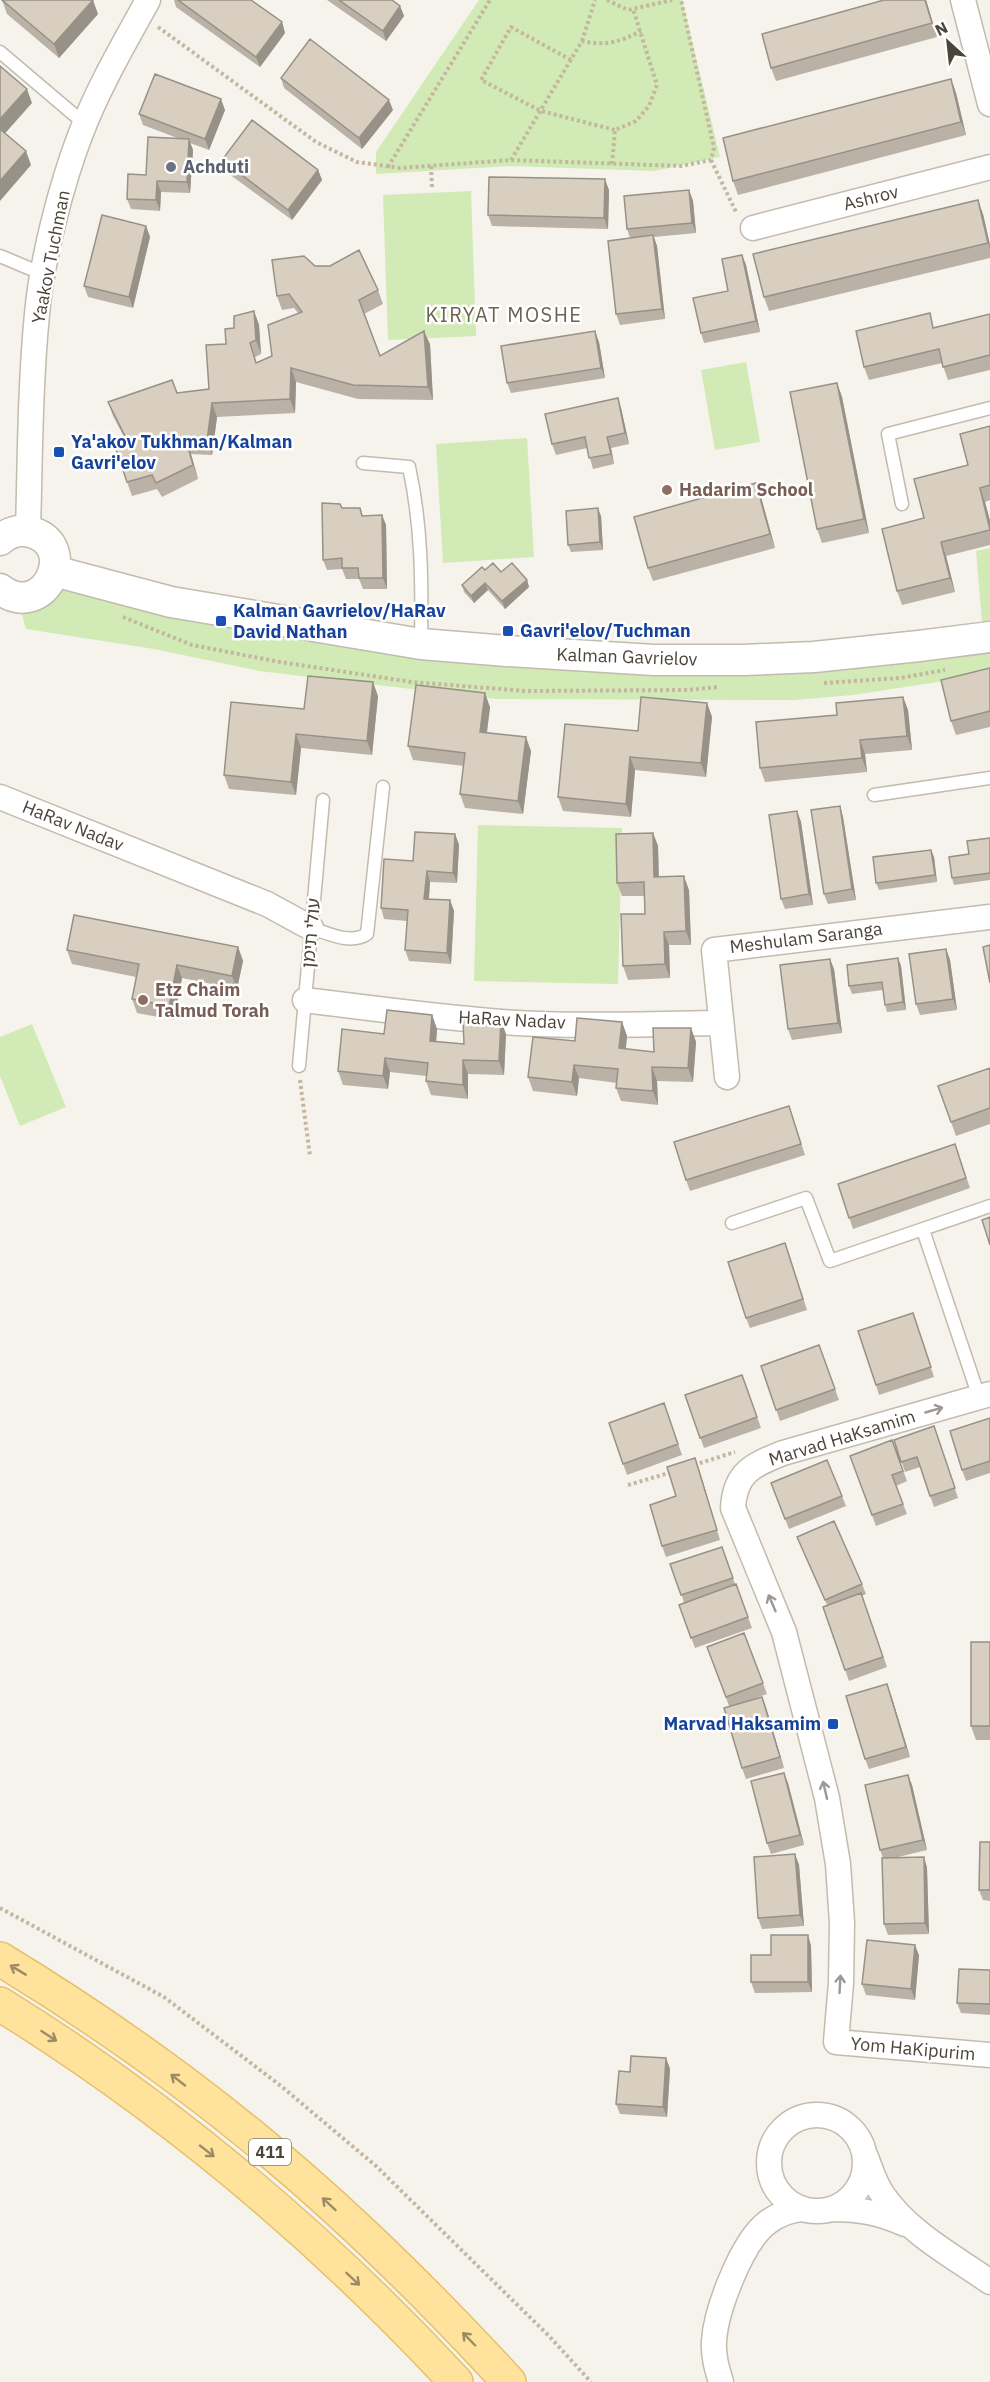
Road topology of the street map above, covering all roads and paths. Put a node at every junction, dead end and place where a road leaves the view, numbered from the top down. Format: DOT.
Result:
graph roads {
  1 [pos="490,0"];
  2 [pos="595,0"];
  3 [pos="607,0"];
  4 [pos="672,0"];
  5 [pos="681,0"];
  6 [pos="963,0"];
  7 [pos="144,7"];
  8 [pos="633,9"];
  9 [pos="641,31"];
  10 [pos="582,41"];
  11 [pos="0,52"];
  12 [pos="571,60"];
  13 [pos="990,104"];
  14 [pos="541,111"];
  15 [pos="85,124"];
  16 [pos="615,130"];
  17 [pos="511,160"];
  18 [pos="711,160"];
  19 [pos="612,164"];
  20 [pos="388,166"];
  21 [pos="431,166"];
  22 [pos="990,167"];
  23 [pos="432,187"];
  24 [pos="753,228"];
  25 [pos="0,256"];
  26 [pos="43,274"];
  27 [pos="990,408"];
  28 [pos="363,463"];
  29 [pos="902,504"];
  30 [pos="28,532"];
  31 [pos="0,540"];
  32 [pos="54,571"];
  33 [pos="0,589"];
  34 [pos="990,637"];
  35 [pos="421,644"];
  36 [pos="990,778"];
  37 [pos="383,787"];
  38 [pos="874,795"];
  39 [pos="0,797"];
  40 [pos="323,801"];
  41 [pos="990,917"];
  42 [pos="311,928"];
  43 [pos="305,1000"];
  44 [pos="721,1023"];
  45 [pos="299,1066"];
  46 [pos="727,1077"];
  47 [pos="310,1156"];
  48 [pos="990,1206"];
  49 [pos="732,1223"];
  50 [pos="923,1230"];
  51 [pos="985,1396"];
  52 [pos="0,1908"];
  53 [pos="0,1959"];
  54 [pos="0,2004"];
  55 [pos="836,2042"];
  56 [pos="990,2055"];
  57 [pos="865,2156"];
  58 [pos="769,2163"];
  59 [pos="802,2209"];
  60 [pos="832,2209"];
  61 [pos="912,2227"];
  62 [pos="754,2236"];
  63 [pos="990,2282"];
  64 [pos="456,2382"];
  65 [pos="509,2382"];
  66 [pos="591,2382"];
  67 [pos="721,2382"];
  1 -- 20 [label="path"];
  2 -- 10 [label="path"];
  3 -- 8 [label="path"];
  4 -- 8 [label="path"];
  5 -- 18 [label="path"];
  6 -- 13 [label="street"];
  7 -- 15 [label="street, Yaakov Tuchman"];
  7 -- 20 [label="path"];
  8 -- 9 [label="path"];
  9 -- 10 [label="path"];
  9 -- 16 [label="path"];
  10 -- 12 [label="path"];
  11 -- 15 [label="lane"];
  12 -- 14 [label="path"];
  12 -- 14 [label="path"];
  14 -- 16 [label="path"];
  14 -- 17 [label="path"];
  15 -- 26 [label="street, Yaakov Tuchman"];
  16 -- 19 [label="path"];
  17 -- 19 [label="path"];
  17 -- 21 [label="path"];
  18 -- 19 [label="path"];
  18 -- 24 [label="path"];
  20 -- 21 [label="path"];
  21 -- 23 [label="path"];
  22 -- 24 [label="street, Ashrov"];
  25 -- 26 [label="lane"];
  26 -- 30 [label="street, Yaakov Tuchman"];
  27 -- 29 [label="lane"];
  28 -- 35 [label="lane"];
  30 -- 31 [label="street"];
  30 -- 32 [label="street"];
  32 -- 33 [label="street"];
  32 -- 35 [label="street, Kalman Gavrielov"];
  34 -- 35 [label="street, Kalman Gavrielov"];
  36 -- 38 [label="lane"];
  37 -- 42 [label="lane"];
  39 -- 42 [label="street, HaRav Nadav"];
  40 -- 42 [label="lane, עולי תימן"];
  41 -- 44 [label="street, Meshulam Saranga"];
  42 -- 43 [label="lane, עולי תימן"];
  43 -- 44 [label="street, HaRav Nadav"];
  43 -- 45 [label="lane, עולי תימן"];
  44 -- 46 [label="street, Meshulam Saranga"];
  45 -- 47 [label="path"];
  48 -- 50 [label="lane"];
  49 -- 50 [label="lane"];
  50 -- 51 [label="lane"];
  55 -- 51 [label="street, Marvad HaKsamim, one-way"];
  52 -- 66 [label="path"];
  65 -- 53 [label="main road, 411, one-way"];
  54 -- 64 [label="main road, 411, one-way"];
  55 -- 56 [label="street, Yom HaKipurim"];
  57 -- 58 [label="street"];
  57 -- 60 [label="street"];
  57 -- 61 [label="street"];
  58 -- 59 [label="street"];
  58 -- 62 [label="street"];
  59 -- 60 [label="street"];
  59 -- 62 [label="street"];
  60 -- 61 [label="street"];
  61 -- 63 [label="street"];
  62 -- 67 [label="street"];
}
